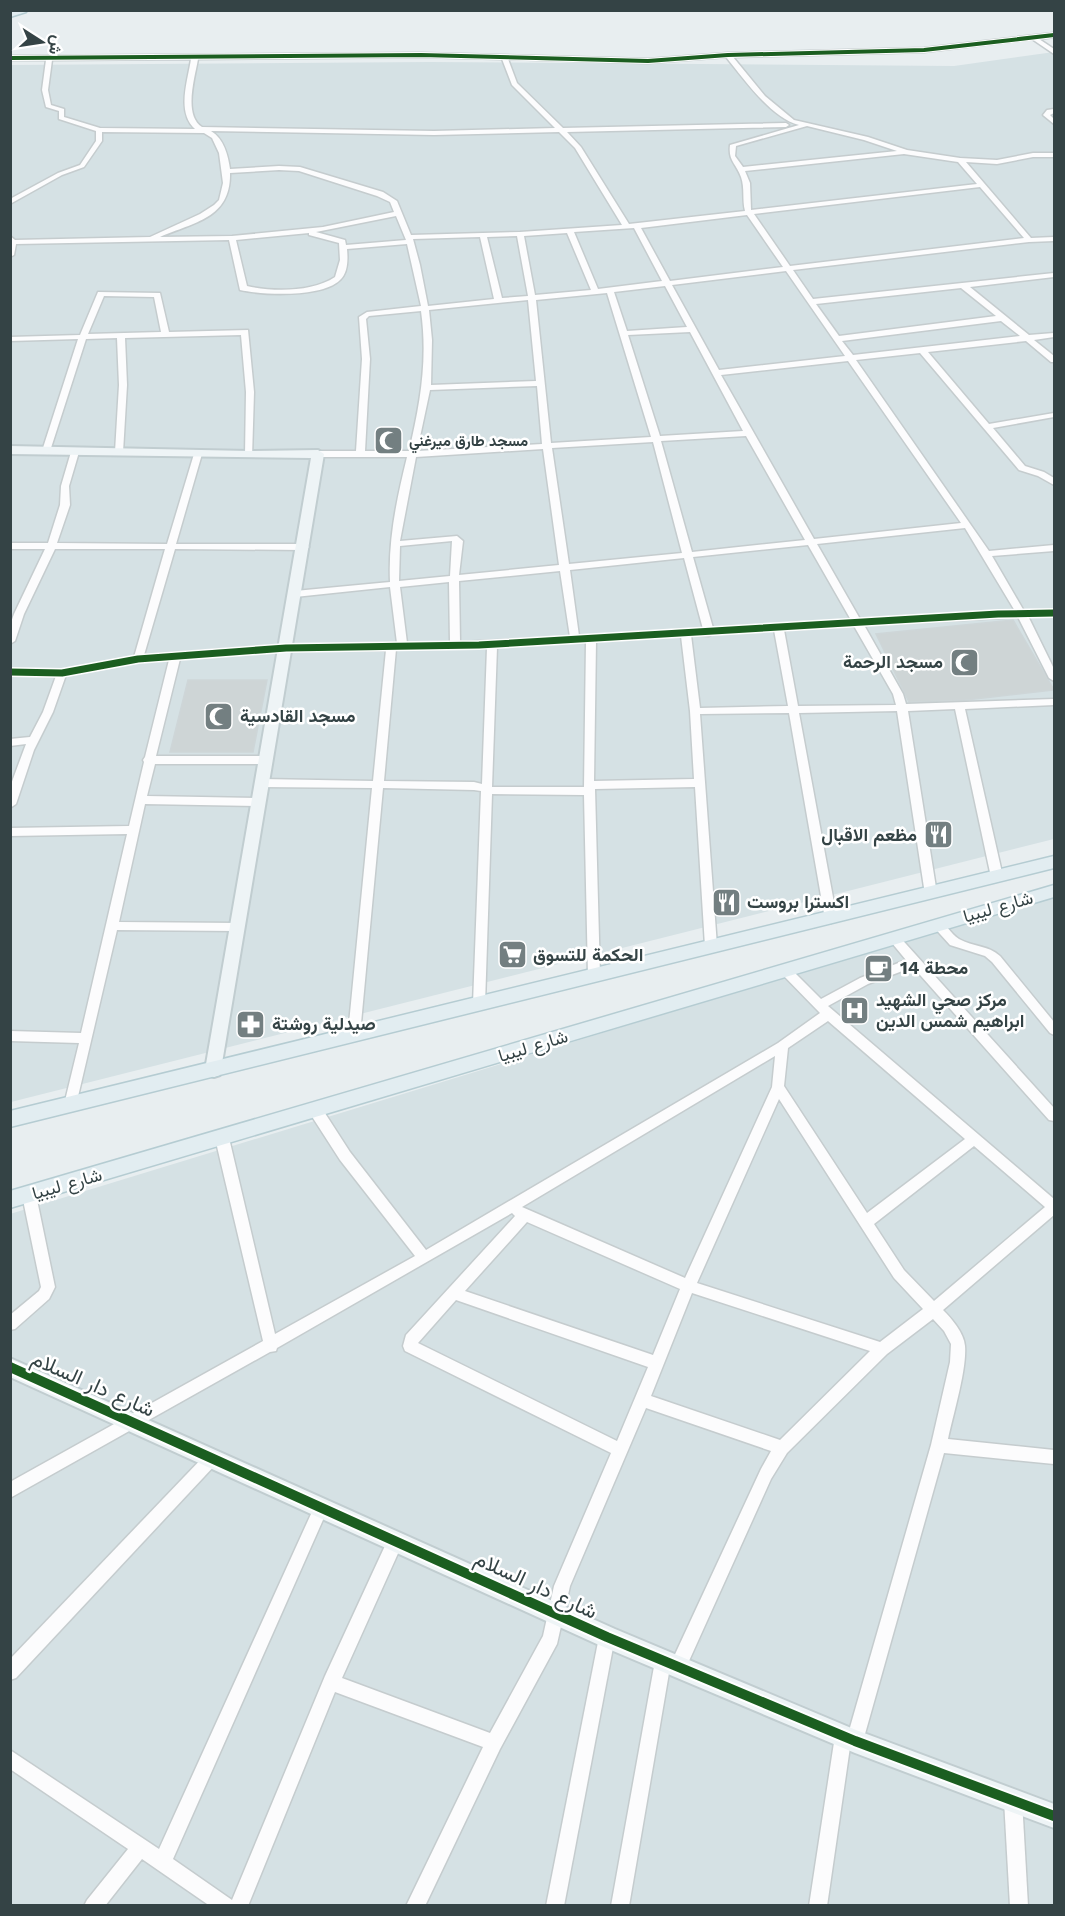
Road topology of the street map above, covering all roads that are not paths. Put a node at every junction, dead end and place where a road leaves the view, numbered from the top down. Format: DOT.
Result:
graph roads {
  1 [pos="23,10"];
  2 [pos="10,15"];
  3 [pos="1054,35"];
  4 [pos="1034,38"];
  5 [pos="1054,52"];
  6 [pos="728,55"];
  7 [pos="195,56"];
  8 [pos="504,57"];
  9 [pos="10,58"];
  10 [pos="49,58"];
  11 [pos="1054,111"];
  12 [pos="1054,122"];
  13 [pos="805,125"];
  14 [pos="99,130"];
  15 [pos="201,130"];
  16 [pos="561,131"];
  17 [pos="906,153"];
  18 [pos="1054,155"];
  19 [pos="960,160"];
  20 [pos="741,169"];
  21 [pos="226,171"];
  22 [pos="982,185"];
  23 [pos="10,202"];
  24 [pos="398,213"];
  25 [pos="749,213"];
  26 [pos="632,227"];
  27 [pos="570,231"];
  28 [pos="308,232"];
  29 [pos="520,234"];
  30 [pos="483,236"];
  31 [pos="232,238"];
  32 [pos="408,239"];
  33 [pos="1054,239"];
  34 [pos="12,240"];
  35 [pos="149,240"];
  36 [pos="1029,240"];
  37 [pos="344,247"];
  38 [pos="10,255"];
  39 [pos="787,267"];
  40 [pos="1054,275"];
  41 [pos="667,282"];
  42 [pos="963,285"];
  43 [pos="610,290"];
  44 [pos="595,291"];
  45 [pos="532,297"];
  46 [pos="499,302"];
  47 [pos="811,302"];
  48 [pos="424,309"];
  49 [pos="1003,318"];
  50 [pos="693,329"];
  51 [pos="625,333"];
  52 [pos="165,334"];
  53 [pos="1054,335"];
  54 [pos="121,336"];
  55 [pos="83,337"];
  56 [pos="1029,338"];
  57 [pos="10,339"];
  58 [pos="837,339"];
  59 [pos="922,350"];
  60 [pos="851,359"];
  61 [pos="1054,360"];
  62 [pos="717,374"];
  63 [pos="540,383"];
  64 [pos="426,388"];
  65 [pos="1054,415"];
  66 [pos="987,427"];
  67 [pos="749,433"];
  68 [pos="656,438"];
  69 [pos="547,446"];
  70 [pos="10,450"];
  71 [pos="46,451"];
  72 [pos="75,452"];
  73 [pos="119,452"];
  74 [pos="198,454"];
  75 [pos="318,454"];
  76 [pos="360,454"];
  77 [pos="411,454"];
  78 [pos="249,455"];
  79 [pos="1054,482"];
  80 [pos="966,525"];
  81 [pos="811,543"];
  82 [pos="395,544"];
  83 [pos="10,546"];
  84 [pos="51,546"];
  85 [pos="171,546"];
  86 [pos="303,547"];
  87 [pos="1054,548"];
  88 [pos="986,554"];
  89 [pos="689,555"];
  90 [pos="564,567"];
  91 [pos="454,579"];
  92 [pos="394,585"];
  93 [pos="296,594"];
  94 [pos="1021,613"];
  95 [pos="1054,613"];
  96 [pos="856,622"];
  97 [pos="779,628"];
  98 [pos="709,633"];
  99 [pos="686,634"];
  100 [pos="591,639"];
  101 [pos="575,640"];
  102 [pos="10,642"];
  103 [pos="492,645"];
  104 [pos="397,646"];
  105 [pos="455,646"];
  106 [pos="286,648"];
  107 [pos="174,657"];
  108 [pos="138,659"];
  109 [pos="10,672"];
  110 [pos="62,673"];
  111 [pos="1054,678"];
  112 [pos="1054,702"];
  113 [pos="959,706"];
  114 [pos="902,708"];
  115 [pos="795,710"];
  116 [pos="695,711"];
  117 [pos="34,740"];
  118 [pos="10,743"];
  119 [pos="148,760"];
  120 [pos="266,760"];
  121 [pos="262,783"];
  122 [pos="699,783"];
  123 [pos="379,784"];
  124 [pos="589,788"];
  125 [pos="487,789"];
  126 [pos="142,800"];
  127 [pos="258,802"];
  128 [pos="10,804"];
  129 [pos="135,830"];
  130 [pos="10,832"];
  131 [pos="1054,862"];
  132 [pos="997,877"];
  133 [pos="1054,891"];
  134 [pos="932,894"];
  135 [pos="831,919"];
  136 [pos="937,924"];
  137 [pos="114,926"];
  138 [pos="237,927"];
  139 [pos="893,937"];
  140 [pos="711,946"];
  141 [pos="915,961"];
  142 [pos="785,970"];
  143 [pos="594,976"];
  144 [pos="479,1004"];
  145 [pos="824,1009"];
  146 [pos="1049,1014"];
  147 [pos="1054,1030"];
  148 [pos="354,1034"];
  149 [pos="10,1036"];
  150 [pos="87,1038"];
  151 [pos="782,1046"];
  152 [pos="214,1070"];
  153 [pos="778,1087"];
  154 [pos="70,1105"];
  155 [pos="316,1111"];
  156 [pos="1054,1116"];
  157 [pos="10,1119"];
  158 [pos="222,1138"];
  159 [pos="974,1139"];
  160 [pos="20,1197"];
  161 [pos="510,1207"];
  162 [pos="1054,1207"];
  163 [pos="525,1215"];
  164 [pos="865,1223"];
  165 [pos="424,1258"];
  166 [pos="688,1286"];
  167 [pos="453,1293"];
  168 [pos="933,1311"];
  169 [pos="10,1324"];
  170 [pos="271,1346"];
  171 [pos="882,1349"];
  172 [pos="657,1364"];
  173 [pos="10,1367"];
  174 [pos="642,1400"];
  175 [pos="134,1422"];
  176 [pos="939,1445"];
  177 [pos="782,1448"];
  178 [pos="620,1450"];
  179 [pos="1054,1457"];
  180 [pos="212,1458"];
  181 [pos="10,1491"];
  182 [pos="321,1508"];
  183 [pos="396,1540"];
  184 [pos="556,1614"];
  185 [pos="607,1637"];
  186 [pos="671,1664"];
  187 [pos="10,1672"];
  188 [pos="332,1682"];
  189 [pos="849,1738"];
  190 [pos="494,1743"];
  191 [pos="10,1758"];
  192 [pos="1013,1800"];
  193 [pos="1054,1812"];
  194 [pos="141,1847"];
  195 [pos="162,1862"];
  196 [pos="93,1905"];
  197 [pos="226,1905"];
  198 [pos="239,1905"];
  199 [pos="415,1905"];
  200 [pos="555,1905"];
  201 [pos="620,1905"];
  202 [pos="818,1905"];
  203 [pos="1019,1905"];
  1 -- 2 [label="main road"];
  3 -- 4 [label="street"];
  4 -- 5 [label="street"];
  4 -- 6 [label="street"];
  6 -- 8 [label="street"];
  6 -- 13 [label="street"];
  7 -- 8 [label="street"];
  7 -- 10 [label="street"];
  7 -- 15 [label="street"];
  8 -- 16 [label="street"];
  9 -- 10 [label="street"];
  10 -- 14 [label="street"];
  11 -- 12 [label="street"];
  13 -- 16 [label="street"];
  13 -- 17 [label="street"];
  13 -- 20 [label="street"];
  14 -- 15 [label="street"];
  14 -- 23 [label="street"];
  15 -- 16 [label="street"];
  15 -- 21 [label="street"];
  16 -- 26 [label="street"];
  17 -- 19 [label="street"];
  17 -- 20 [label="street"];
  18 -- 19 [label="street"];
  19 -- 22 [label="street"];
  20 -- 25 [label="street"];
  21 -- 24 [label="street"];
  21 -- 35 [label="street"];
  22 -- 25 [label="street"];
  22 -- 36 [label="street"];
  24 -- 28 [label="street"];
  24 -- 32 [label="street"];
  25 -- 26 [label="street"];
  25 -- 39 [label="street"];
  26 -- 27 [label="street"];
  26 -- 41 [label="street"];
  27 -- 29 [label="street"];
  27 -- 44 [label="street"];
  28 -- 31 [label="street"];
  28 -- 37 [label="street"];
  29 -- 30 [label="street"];
  29 -- 45 [label="street"];
  30 -- 32 [label="street"];
  30 -- 46 [label="street"];
  31 -- 35 [label="street"];
  31 -- 37 [label="street"];
  32 -- 37 [label="street"];
  32 -- 48 [label="street"];
  33 -- 36 [label="street"];
  34 -- 35 [label="street"];
  34 -- 38 [label="street"];
  36 -- 39 [label="street"];
  39 -- 41 [label="street"];
  39 -- 47 [label="street"];
  40 -- 42 [label="street"];
  41 -- 43 [label="street"];
  41 -- 50 [label="street"];
  42 -- 47 [label="street"];
  42 -- 49 [label="street"];
  43 -- 44 [label="street"];
  43 -- 51 [label="street"];
  44 -- 45 [label="street"];
  45 -- 46 [label="street"];
  45 -- 63 [label="street"];
  46 -- 48 [label="street"];
  47 -- 58 [label="street"];
  48 -- 64 [label="street"];
  48 -- 76 [label="street"];
  49 -- 56 [label="street"];
  49 -- 58 [label="street"];
  50 -- 51 [label="street"];
  50 -- 62 [label="street"];
  51 -- 68 [label="street"];
  52 -- 54 [label="street"];
  52 -- 55 [label="street"];
  52 -- 78 [label="street"];
  53 -- 56 [label="street"];
  54 -- 55 [label="street"];
  54 -- 73 [label="street"];
  55 -- 57 [label="street"];
  55 -- 71 [label="street"];
  56 -- 59 [label="street"];
  56 -- 61 [label="street"];
  58 -- 60 [label="street"];
  59 -- 60 [label="street"];
  59 -- 66 [label="street"];
  60 -- 62 [label="street"];
  60 -- 80 [label="street"];
  62 -- 67 [label="street"];
  63 -- 64 [label="street"];
  63 -- 69 [label="street"];
  64 -- 77 [label="street"];
  65 -- 66 [label="street"];
  66 -- 79 [label="street"];
  67 -- 68 [label="street"];
  67 -- 81 [label="street"];
  68 -- 69 [label="street"];
  68 -- 89 [label="street"];
  69 -- 77 [label="street"];
  69 -- 90 [label="street"];
  70 -- 71 [label="street"];
  71 -- 72 [label="street"];
  72 -- 73 [label="street"];
  72 -- 84 [label="street"];
  73 -- 74 [label="street"];
  74 -- 78 [label="street"];
  74 -- 85 [label="street"];
  75 -- 76 [label="street"];
  75 -- 78 [label="street"];
  75 -- 86 [label="street"];
  76 -- 77 [label="street"];
  77 -- 82 [label="street"];
  80 -- 81 [label="street"];
  80 -- 88 [label="street"];
  81 -- 89 [label="street"];
  81 -- 96 [label="street"];
  82 -- 91 [label="street"];
  82 -- 92 [label="street"];
  83 -- 84 [label="street"];
  84 -- 85 [label="street"];
  84 -- 102 [label="street"];
  85 -- 86 [label="street"];
  85 -- 108 [label="street"];
  86 -- 93 [label="street"];
  87 -- 88 [label="street"];
  88 -- 94 [label="street"];
  89 -- 90 [label="street"];
  89 -- 98 [label="street"];
  90 -- 91 [label="street"];
  90 -- 101 [label="street"];
  91 -- 92 [label="street"];
  91 -- 105 [label="street"];
  92 -- 93 [label="street"];
  92 -- 104 [label="street"];
  93 -- 106 [label="street"];
  94 -- 95 [label="street"];
  94 -- 96 [label="street"];
  94 -- 111 [label="street"];
  96 -- 97 [label="street"];
  96 -- 114 [label="street"];
  97 -- 98 [label="street"];
  97 -- 115 [label="street"];
  98 -- 99 [label="street"];
  99 -- 100 [label="street"];
  99 -- 116 [label="street"];
  100 -- 101 [label="street"];
  100 -- 124 [label="street"];
  101 -- 103 [label="street"];
  103 -- 105 [label="street"];
  103 -- 125 [label="street"];
  104 -- 105 [label="street"];
  104 -- 106 [label="street"];
  104 -- 123 [label="street"];
  106 -- 107 [label="street"];
  106 -- 120 [label="street"];
  107 -- 108 [label="street"];
  107 -- 119 [label="street"];
  108 -- 110 [label="street"];
  109 -- 110 [label="street"];
  110 -- 117 [label="street"];
  112 -- 113 [label="street"];
  113 -- 114 [label="street"];
  113 -- 132 [label="street"];
  114 -- 115 [label="street"];
  114 -- 134 [label="street"];
  115 -- 116 [label="street"];
  115 -- 135 [label="street"];
  116 -- 122 [label="street"];
  117 -- 118 [label="street"];
  117 -- 128 [label="street"];
  119 -- 120 [label="street"];
  119 -- 126 [label="street"];
  120 -- 121 [label="street"];
  121 -- 123 [label="street"];
  121 -- 127 [label="street"];
  122 -- 124 [label="street"];
  122 -- 140 [label="street"];
  123 -- 125 [label="street"];
  123 -- 148 [label="street"];
  124 -- 125 [label="street"];
  124 -- 143 [label="street"];
  125 -- 144 [label="street"];
  126 -- 127 [label="street"];
  126 -- 129 [label="street"];
  127 -- 138 [label="street"];
  129 -- 130 [label="street"];
  129 -- 137 [label="street"];
  131 -- 132 [label="main road, شارع ليبيا"];
  132 -- 134 [label="main road, شارع ليبيا"];
  133 -- 136 [label="main road, شارع ليبيا"];
  134 -- 135 [label="main road, شارع ليبيا"];
  135 -- 140 [label="main road, شارع ليبيا"];
  136 -- 139 [label="main road, شارع ليبيا"];
  136 -- 146 [label="street"];
  137 -- 138 [label="street"];
  137 -- 150 [label="street"];
  138 -- 152 [label="street"];
  139 -- 141 [label="street"];
  139 -- 142 [label="main road, شارع ليبيا"];
  140 -- 143 [label="main road, شارع ليبيا"];
  141 -- 145 [label="street"];
  141 -- 156 [label="street"];
  142 -- 145 [label="street"];
  142 -- 155 [label="main road, شارع ليبيا"];
  143 -- 144 [label="main road, شارع ليبيا"];
  144 -- 148 [label="main road, شارع ليبيا"];
  145 -- 151 [label="street"];
  145 -- 159 [label="street"];
  146 -- 147 [label="street"];
  148 -- 152 [label="main road, شارع ليبيا"];
  149 -- 150 [label="street"];
  150 -- 154 [label="street"];
  151 -- 153 [label="street"];
  151 -- 161 [label="street"];
  152 -- 154 [label="main road, شارع ليبيا"];
  153 -- 164 [label="street"];
  153 -- 166 [label="street"];
  154 -- 157 [label="main road, شارع ليبيا"];
  155 -- 158 [label="main road, شارع ليبيا"];
  155 -- 165 [label="street"];
  158 -- 160 [label="main road, شارع ليبيا"];
  158 -- 170 [label="street"];
  159 -- 162 [label="street"];
  159 -- 164 [label="street"];
  160 -- 169 [label="street"];
  161 -- 163 [label="street"];
  161 -- 165 [label="street"];
  162 -- 168 [label="street"];
  163 -- 166 [label="street"];
  163 -- 167 [label="street"];
  164 -- 168 [label="street"];
  165 -- 170 [label="street"];
  166 -- 171 [label="street"];
  166 -- 172 [label="street"];
  167 -- 172 [label="street"];
  167 -- 178 [label="street"];
  168 -- 171 [label="street"];
  168 -- 176 [label="street"];
  170 -- 175 [label="street"];
  171 -- 177 [label="street"];
  172 -- 174 [label="street"];
  173 -- 175 [label="street, شارع دار السلام"];
  174 -- 177 [label="street"];
  174 -- 178 [label="street"];
  175 -- 180 [label="street, شارع دار السلام"];
  175 -- 181 [label="street"];
  176 -- 179 [label="street"];
  176 -- 189 [label="street"];
  177 -- 186 [label="street"];
  178 -- 184 [label="street"];
  180 -- 182 [label="street, شارع دار السلام"];
  180 -- 187 [label="street"];
  182 -- 183 [label="street, شارع دار السلام"];
  182 -- 195 [label="street"];
  183 -- 184 [label="street, شارع دار السلام"];
  183 -- 188 [label="street"];
  184 -- 185 [label="street, شارع دار السلام"];
  184 -- 190 [label="street"];
  185 -- 186 [label="street, شارع دار السلام"];
  185 -- 200 [label="street"];
  186 -- 189 [label="street, شارع دار السلام"];
  186 -- 201 [label="street"];
  188 -- 190 [label="street"];
  188 -- 198 [label="street"];
  189 -- 192 [label="street, شارع دار السلام"];
  189 -- 202 [label="street"];
  190 -- 199 [label="street"];
  191 -- 194 [label="street"];
  192 -- 193 [label="street, شارع دار السلام"];
  192 -- 203 [label="street"];
  194 -- 195 [label="street"];
  194 -- 196 [label="street"];
  195 -- 197 [label="street"];
}
